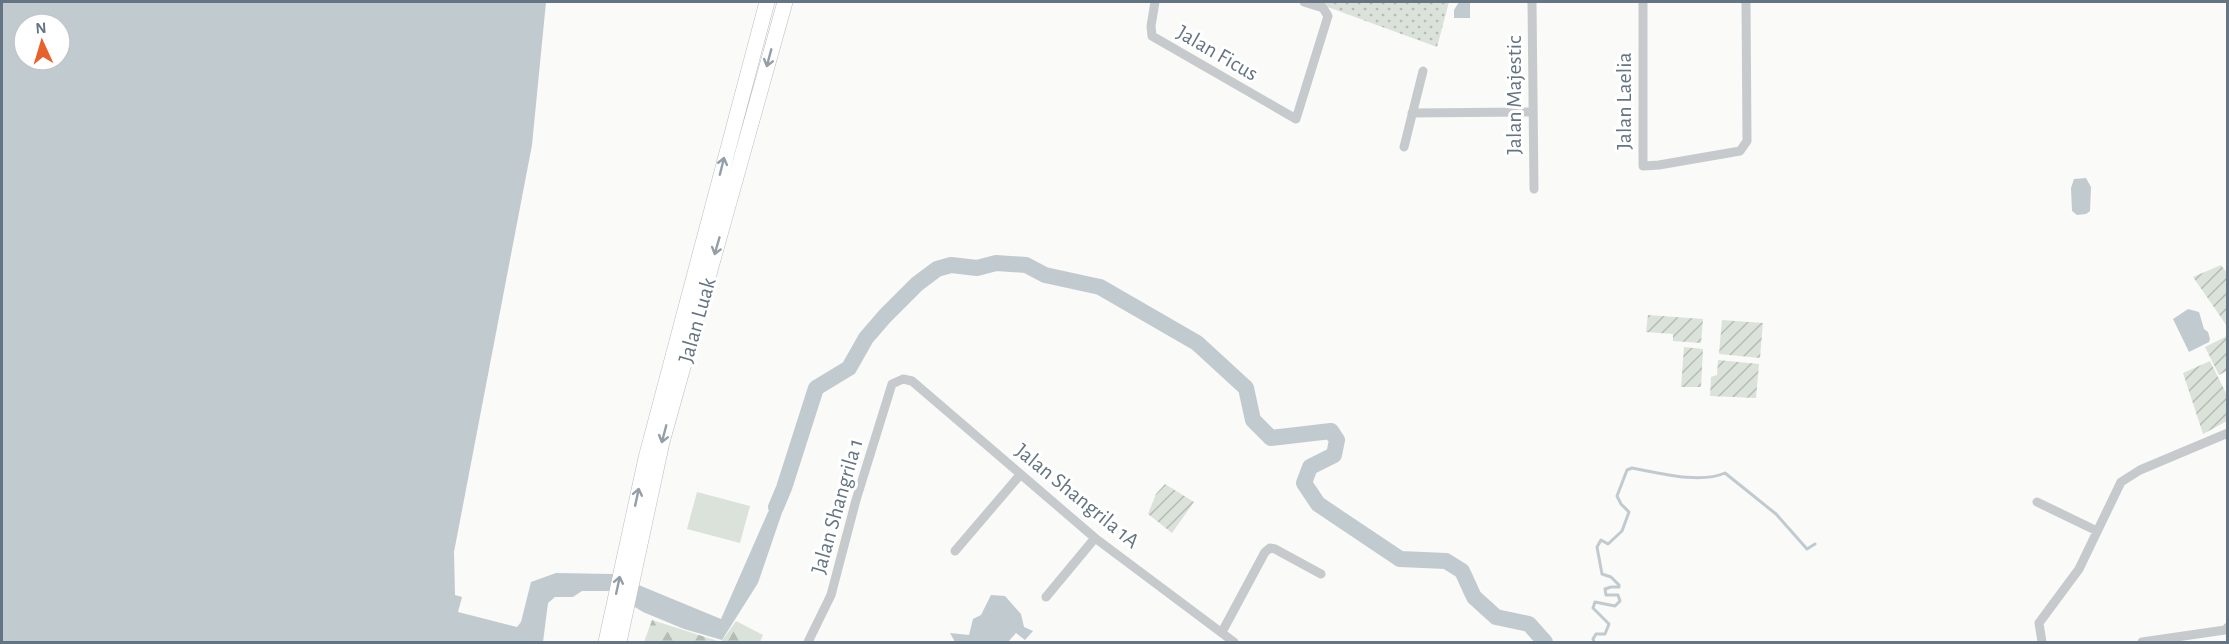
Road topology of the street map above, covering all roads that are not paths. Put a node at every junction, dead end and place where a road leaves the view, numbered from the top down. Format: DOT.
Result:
graph roads {
  1 [pos="767,2"];
  2 [pos="785,2"];
  3 [pos="1155,2"];
  4 [pos="1304,2"];
  5 [pos="1532,2"];
  6 [pos="1642,2"];
  7 [pos="1746,2"];
  8 [pos="1423,71"];
  9 [pos="1533,112"];
  10 [pos="1412,113"];
  11 [pos="1404,147"];
  12 [pos="1534,189"];
  13 [pos="898,380"];
  14 [pos="2228,434"];
  15 [pos="1020,476"];
  16 [pos="2037,502"];
  17 [pos="2097,531"];
  18 [pos="1095,538"];
  19 [pos="955,551"];
  20 [pos="631,556"];
  21 [pos="1321,574"];
  22 [pos="1046,597"];
  23 [pos="618,618"];
  24 [pos="2227,630"];
  25 [pos="1222,632"];
  26 [pos="606,642"];
  27 [pos="619,642"];
  28 [pos="808,642"];
  29 [pos="1234,642"];
  30 [pos="2042,642"];
  31 [pos="2142,642"];
  20 -- 1 [label="main road, Jalan Luak, one-way"];
  2 -- 20 [label="main road, Jalan Luak, one-way"];
  3 -- 4 [label="street, Jalan Ficus"];
  5 -- 9 [label="street, Jalan Majestic"];
  6 -- 7 [label="street, Jalan Laelia"];
  8 -- 10 [label="street"];
  9 -- 10 [label="street"];
  9 -- 12 [label="street, Jalan Majestic"];
  10 -- 11 [label="street"];
  13 -- 15 [label="street, Jalan Shangrila 1A"];
  13 -- 28 [label="street, Jalan Shangrila 1"];
  14 -- 17 [label="street"];
  15 -- 18 [label="street, Jalan Shangrila 1A"];
  15 -- 19 [label="street"];
  16 -- 17 [label="street"];
  17 -- 30 [label="street"];
  18 -- 22 [label="street"];
  18 -- 25 [label="street, Jalan Shangrila 1A"];
  20 -- 23 [label="main road, Jalan Luak"];
  21 -- 25 [label="street"];
  23 -- 26 [label="main road, Jalan Luak"];
  23 -- 27 [label="main road, Jalan Luak"];
  24 -- 31 [label="street"];
  25 -- 29 [label="street, Jalan Shangrila 1A"];
}
